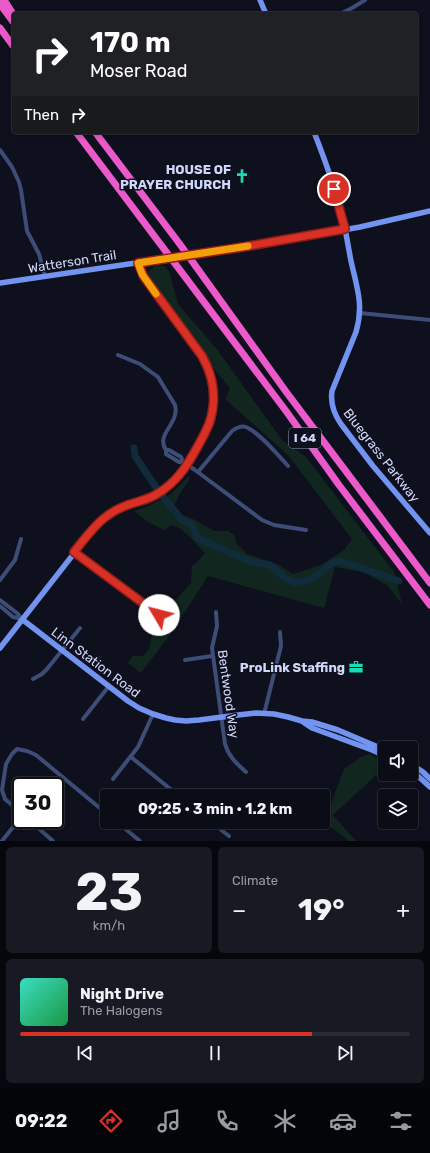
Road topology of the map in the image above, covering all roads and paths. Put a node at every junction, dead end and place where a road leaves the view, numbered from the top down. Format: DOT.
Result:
graph roads {
  1 [pos="4,0"];
  2 [pos="260,0"];
  3 [pos="365,0"];
  4 [pos="0,4"];
  5 [pos="265,12"];
  6 [pos="344,12"];
  7 [pos="12,13"];
  8 [pos="12,20"];
  9 [pos="0,28"];
  10 [pos="12,45"];
  11 [pos="78,134"];
  12 [pos="97,134"];
  13 [pos="315,134"];
  14 [pos="0,150"];
  15 [pos="430,211"];
  16 [pos="345,229"];
  17 [pos="138,263"];
  18 [pos="45,276"];
  19 [pos="0,283"];
  20 [pos="360,313"];
  21 [pos="430,320"];
  22 [pos="118,355"];
  23 [pos="185,464"];
  24 [pos="288,466"];
  25 [pos="198,472"];
  26 [pos="306,530"];
  27 [pos="430,533"];
  28 [pos="20,539"];
  29 [pos="74,552"];
  30 [pos="0,580"];
  31 [pos="430,583"];
  32 [pos="0,600"];
  33 [pos="430,605"];
  34 [pos="0,606"];
  35 [pos="216,612"];
  36 [pos="159,615"];
  37 [pos="22,620"];
  38 [pos="80,628"];
  39 [pos="280,632"];
  40 [pos="0,648"];
  41 [pos="62,650"];
  42 [pos="212,656"];
  43 [pos="185,660"];
  44 [pos="33,679"];
  45 [pos="109,686"];
  46 [pos="153,714"];
  47 [pos="264,714"];
  48 [pos="222,717"];
  49 [pos="83,719"];
  50 [pos="302,721"];
  51 [pos="378,747"];
  52 [pos="378,753"];
  53 [pos="131,757"];
  54 [pos="418,769"];
  55 [pos="246,772"];
  56 [pos="418,776"];
  57 [pos="62,777"];
  58 [pos="64,778"];
  59 [pos="113,779"];
  60 [pos="430,779"];
  61 [pos="430,787"];
  62 [pos="170,789"];
  63 [pos="12,805"];
  64 [pos="100,808"];
  65 [pos="12,828"];
  66 [pos="39,829"];
  67 [pos="125,829"];
  68 [pos="220,829"];
  69 [pos="229,836"];
  70 [pos="2,841"];
  71 [pos="53,841"];
  72 [pos="140,841"];
  1 -- 7 [label="highway"];
  2 -- 5 [label="street"];
  3 -- 6 [label="street"];
  4 -- 8 [label="highway"];
  9 -- 10 [label="highway"];
  11 -- 33 [label="highway, I 64"];
  12 -- 31 [label="highway, I 64"];
  13 -- 16 [label="street, Bluegrass Parkway"];
  14 -- 18 [label="street"];
  15 -- 16 [label="street, Watterson Trail"];
  16 -- 17 [label="street, Watterson Trail"];
  16 -- 20 [label="street, Bluegrass Parkway"];
  17 -- 18 [label="street, Watterson Trail"];
  17 -- 23 [label="street"];
  18 -- 19 [label="street, Watterson Trail"];
  20 -- 21 [label="street"];
  20 -- 27 [label="street, Bluegrass Parkway"];
  22 -- 23 [label="street"];
  23 -- 25 [label="street"];
  23 -- 29 [label="street"];
  24 -- 25 [label="street"];
  25 -- 26 [label="street"];
  28 -- 30 [label="street"];
  29 -- 36 [label="street"];
  29 -- 37 [label="street"];
  32 -- 37 [label="street, Linn Station Road"];
  34 -- 37 [label="street, Linn Station Road"];
  35 -- 42 [label="street, Bentwood Way"];
  37 -- 40 [label="street"];
  37 -- 41 [label="street, Linn Station Road"];
  38 -- 41 [label="street"];
  39 -- 47 [label="street"];
  41 -- 44 [label="street"];
  41 -- 45 [label="street, Linn Station Road"];
  42 -- 43 [label="street"];
  42 -- 48 [label="street, Bentwood Way"];
  45 -- 46 [label="street, Linn Station Road"];
  45 -- 49 [label="street"];
  46 -- 48 [label="street, Linn Station Road"];
  46 -- 53 [label="street"];
  47 -- 48 [label="street, Linn Station Road"];
  47 -- 50 [label="street, Linn Station Road"];
  48 -- 55 [label="street, Bentwood Way"];
  50 -- 51 [label="street, Linn Station Road"];
  50 -- 52 [label="street, Linn Station Road"];
  53 -- 59 [label="street"];
  53 -- 62 [label="street"];
  54 -- 60 [label="street"];
  56 -- 61 [label="street"];
  57 -- 63 [label="street"];
  58 -- 64 [label="street"];
  65 -- 70 [label="street"];
  66 -- 71 [label="street"];
  67 -- 72 [label="street"];
  68 -- 69 [label="street"];
}
